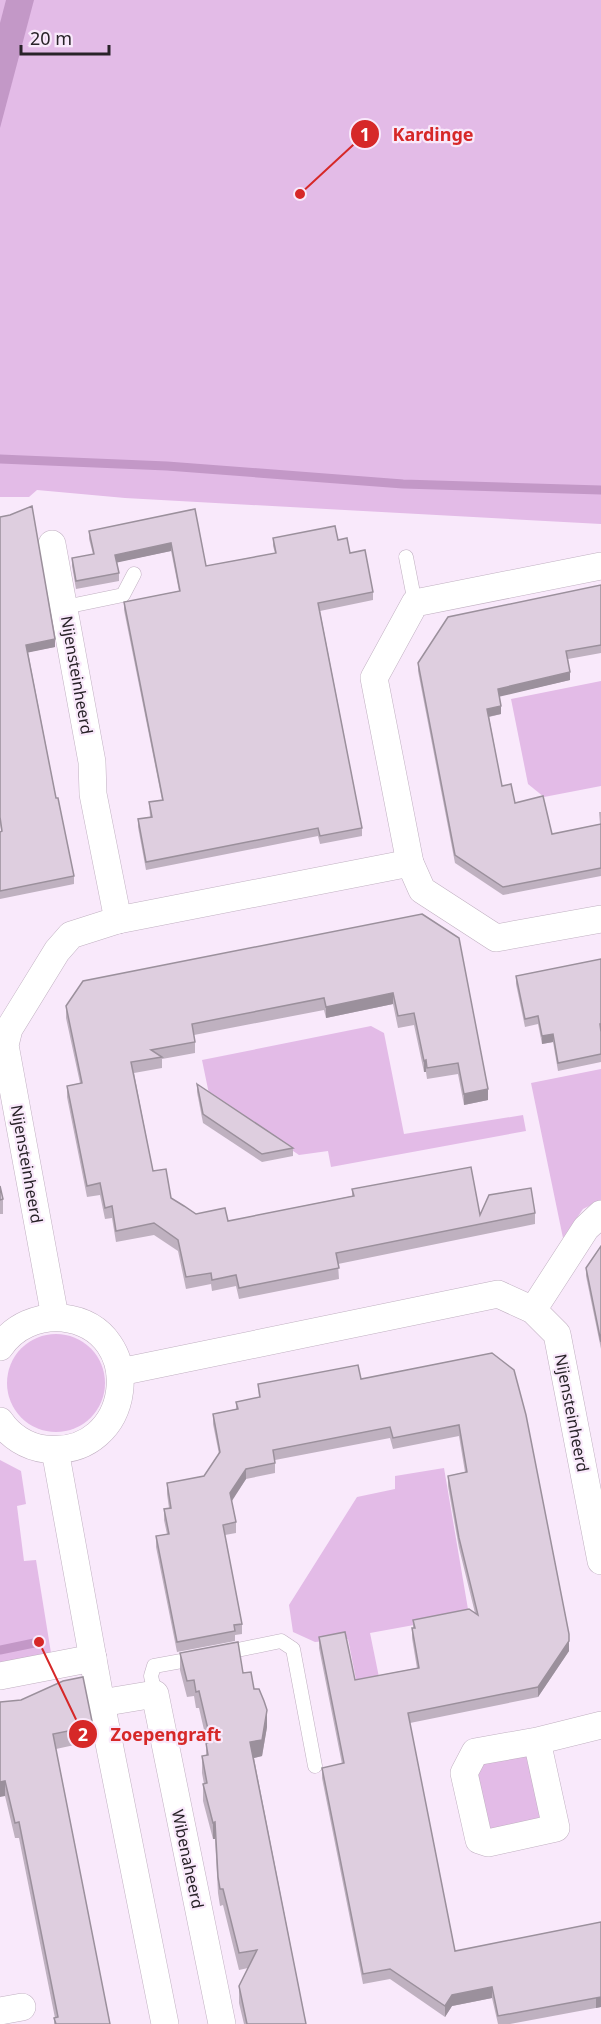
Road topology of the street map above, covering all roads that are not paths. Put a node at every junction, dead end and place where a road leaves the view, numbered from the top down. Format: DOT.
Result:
graph roads {
  1 [pos="52,543"];
  2 [pos="406,557"];
  3 [pos="601,566"];
  4 [pos="134,574"];
  5 [pos="415,603"];
  6 [pos="65,607"];
  7 [pos="410,863"];
  8 [pos="601,919"];
  9 [pos="118,920"];
  10 [pos="601,1214"];
  11 [pos="533,1310"];
  12 [pos="55,1317"];
  13 [pos="0,1347"];
  14 [pos="120,1372"];
  15 [pos="0,1421"];
  16 [pos="55,1450"];
  17 [pos="601,1561"];
  18 [pos="93,1658"];
  19 [pos="0,1676"];
  20 [pos="154,1694"];
  21 [pos="101,1703"];
  22 [pos="601,1725"];
  23 [pos="537,1741"];
  24 [pos="315,1766"];
  25 [pos="165,2024"];
  26 [pos="222,2024"];
  1 -- 6 [label="street, Nijensteinheerd"];
  2 -- 5 [label="lane"];
  3 -- 5 [label="street"];
  4 -- 6 [label="lane, Nijensteinheerd"];
  5 -- 7 [label="street"];
  6 -- 9 [label="street, Nijensteinheerd"];
  7 -- 8 [label="street"];
  7 -- 9 [label="street, Nijensteinheerd"];
  9 -- 12 [label="street, Nijensteinheerd"];
  10 -- 11 [label="street"];
  11 -- 14 [label="street, Nijensteinheerd"];
  11 -- 17 [label="street, Nijensteinheerd"];
  12 -- 13 [label="street"];
  12 -- 14 [label="street"];
  14 -- 16 [label="street"];
  15 -- 16 [label="street"];
  16 -- 18 [label="street"];
  18 -- 19 [label="street"];
  18 -- 21 [label="street"];
  20 -- 21 [label="street"];
  20 -- 24 [label="lane, Wibenaheerd"];
  20 -- 26 [label="street, Wibenaheerd"];
  21 -- 25 [label="street"];
  22 -- 23 [label="street"];
}
